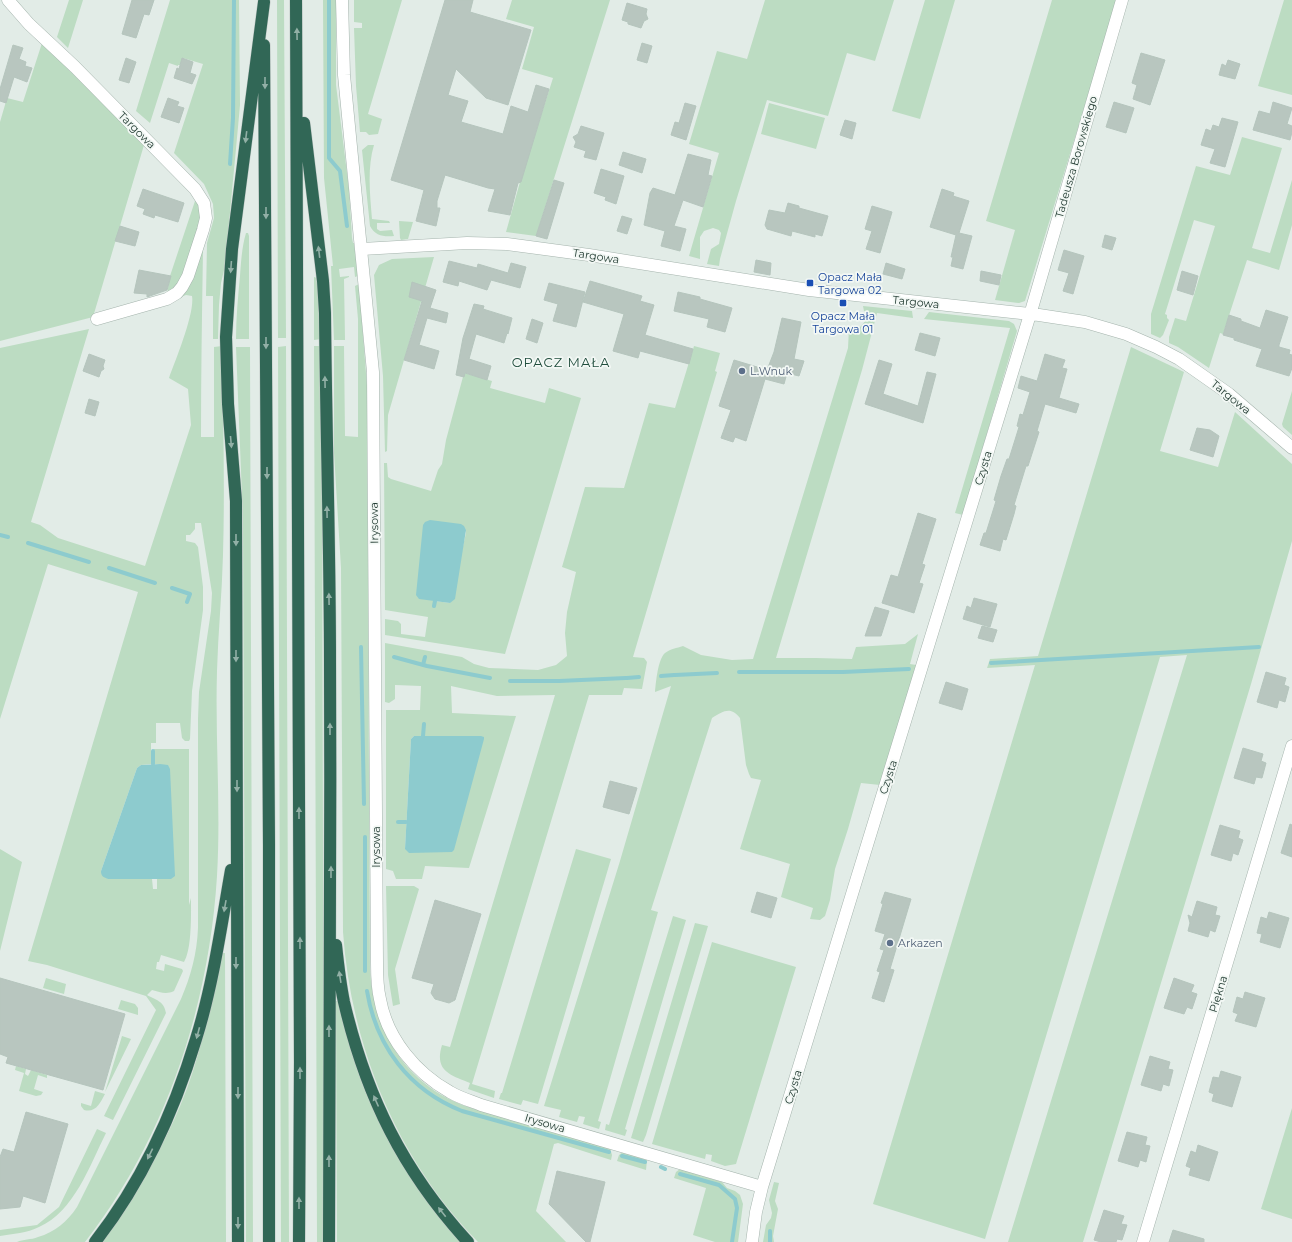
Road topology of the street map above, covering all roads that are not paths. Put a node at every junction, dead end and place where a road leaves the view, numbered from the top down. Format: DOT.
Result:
graph roads {
  1 [pos="8,0"];
  2 [pos="296,0"];
  3 [pos="342,0"];
  4 [pos="1122,0"];
  5 [pos="264,1"];
  6 [pos="297,68"];
  7 [pos="362,249"];
  8 [pos="1030,314"];
  9 [pos="97,319"];
  10 [pos="1292,448"];
  11 [pos="1292,746"];
  12 [pos="236,840"];
  13 [pos="331,911"];
  14 [pos="762,1187"];
  15 [pos="95,1242"];
  16 [pos="238,1242"];
  17 [pos="269,1242"];
  18 [pos="299,1242"];
  19 [pos="329,1242"];
  20 [pos="468,1242"];
  21 [pos="752,1242"];
  22 [pos="1143,1242"];
  1 -- 9 [label="street, Targowa"];
  6 -- 2 [label="highway, one-way"];
  3 -- 7 [label="street, Irysowa"];
  4 -- 8 [label="street, Tadeusza Borowskiego"];
  5 -- 12 [label="highway, one-way"];
  5 -- 17 [label="highway, one-way"];
  13 -- 6 [label="highway, one-way"];
  18 -- 6 [label="highway, one-way"];
  7 -- 8 [label="street, Targowa"];
  7 -- 14 [label="street, Irysowa"];
  8 -- 10 [label="street, Targowa"];
  8 -- 14 [label="street, Czysta"];
  11 -- 22 [label="street, Piękna"];
  12 -- 15 [label="highway, one-way"];
  12 -- 16 [label="highway, one-way"];
  19 -- 13 [label="highway, one-way"];
  20 -- 13 [label="highway, one-way"];
  14 -- 21 [label="street, Czysta"];
}
